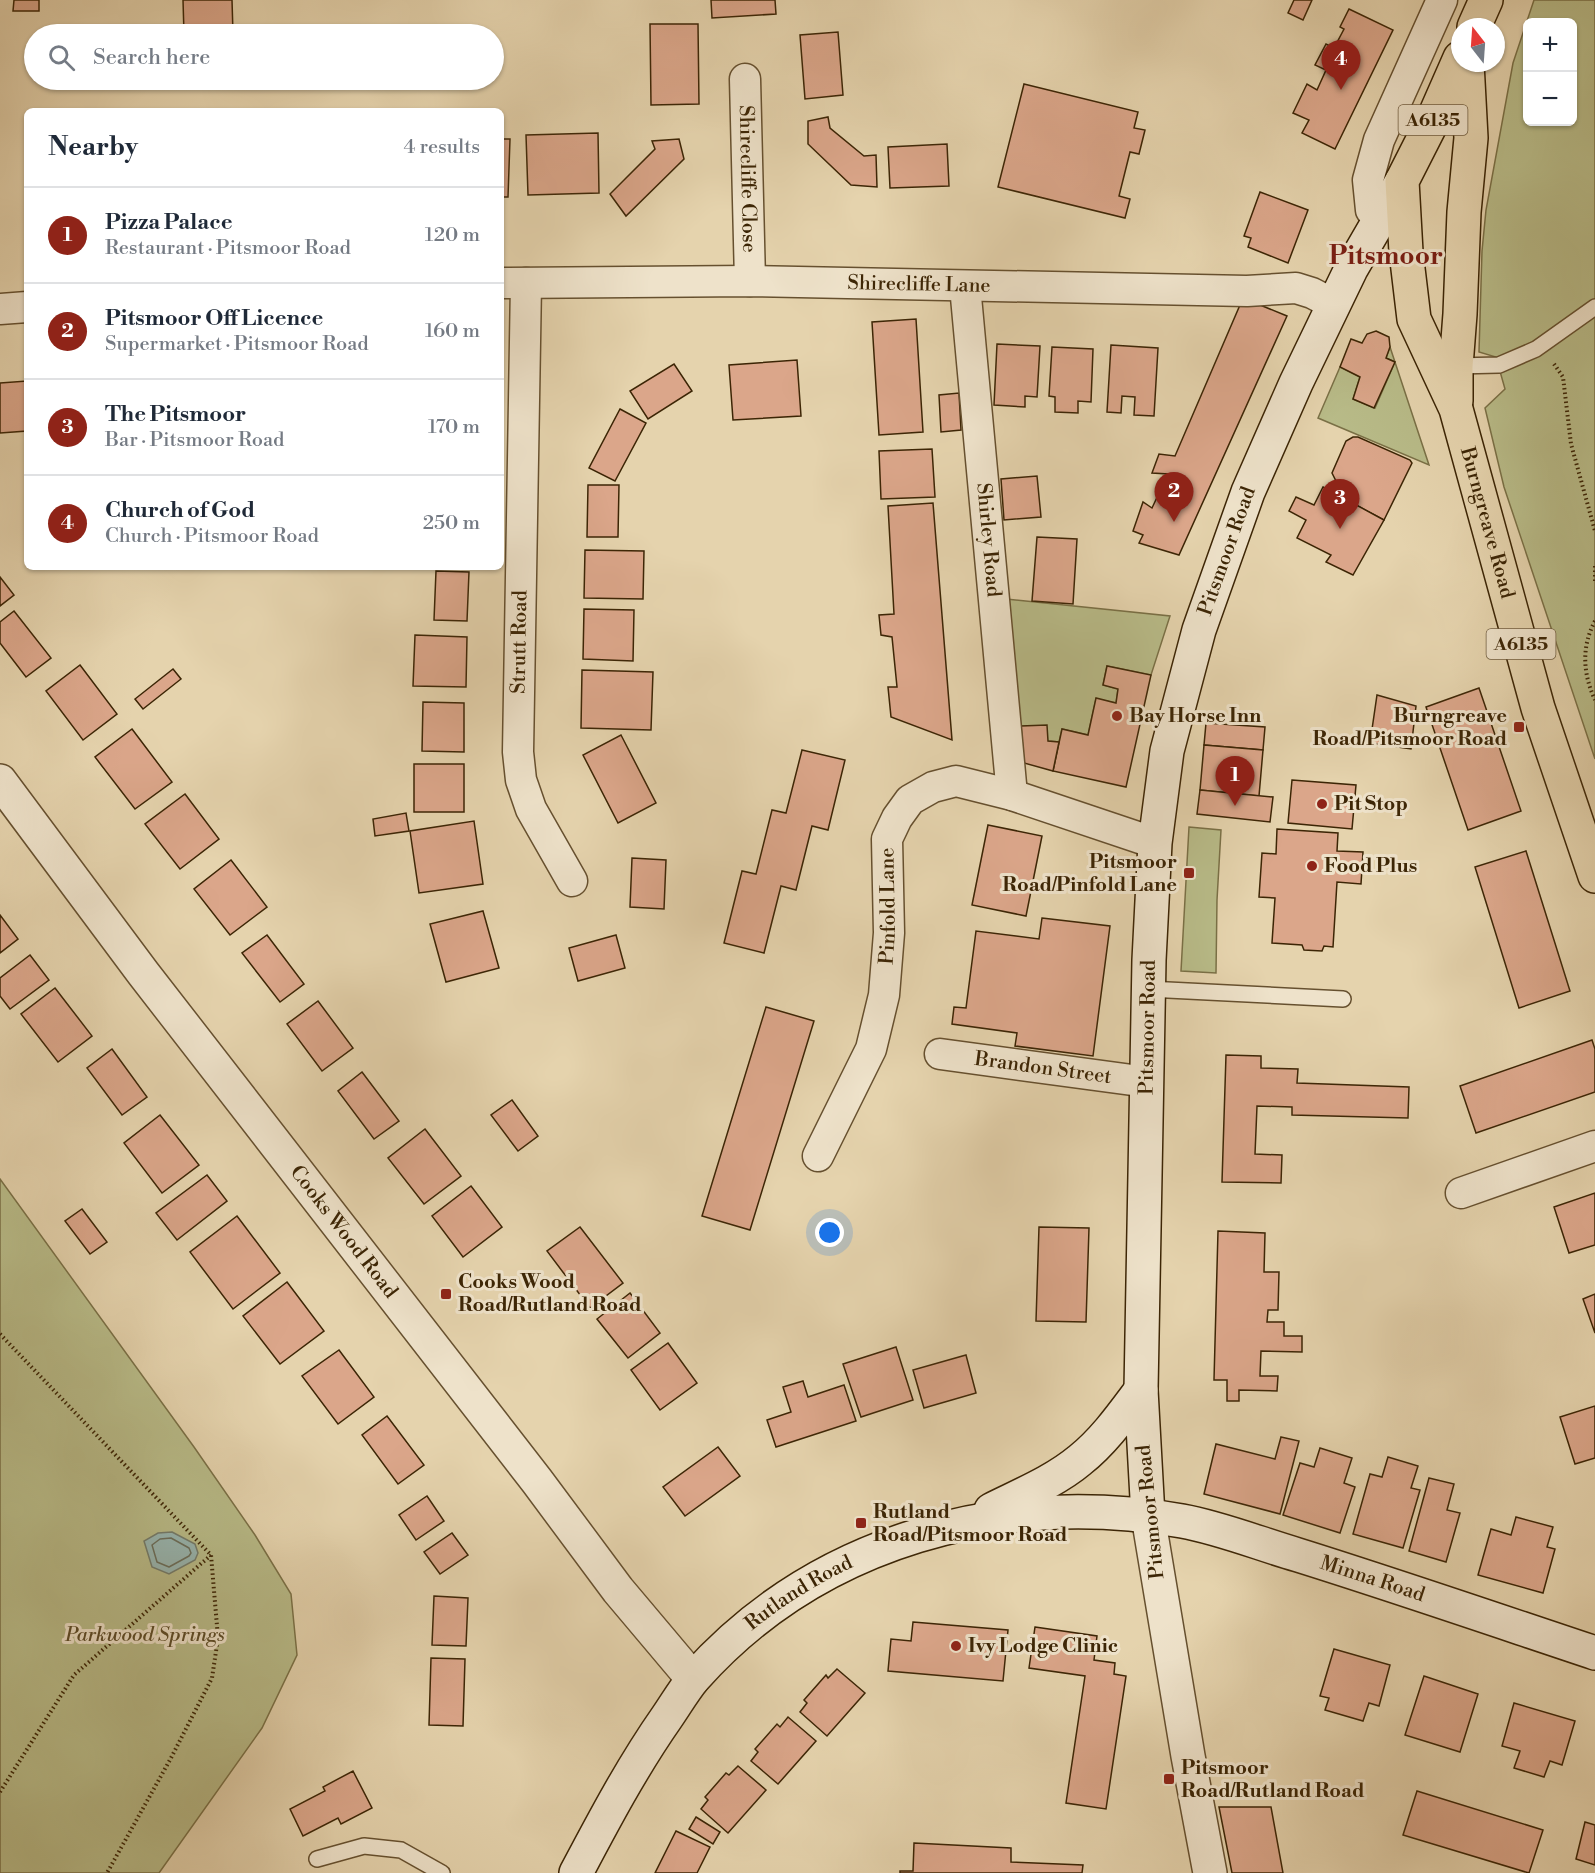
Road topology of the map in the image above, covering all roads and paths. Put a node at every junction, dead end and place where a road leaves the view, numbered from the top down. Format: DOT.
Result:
graph roads {
  1 [pos="1486,0"];
  2 [pos="1435,2"];
  3 [pos="1478,18"];
  4 [pos="1454,72"];
  5 [pos="1467,72"];
  6 [pos="746,79"];
  7 [pos="1402,181"];
  8 [pos="1380,219"];
  9 [pos="750,281"];
  10 [pos="513,283"];
  11 [pos="965,286"];
  12 [pos="1333,304"];
  13 [pos="24,307"];
  14 [pos="1595,307"];
  15 [pos="0,309"];
  16 [pos="1536,349"];
  17 [pos="1456,366"];
  18 [pos="1456,409"];
  19 [pos="1595,531"];
  20 [pos="1595,566"];
  21 [pos="1595,582"];
  22 [pos="1595,621"];
  23 [pos="1595,700"];
  24 [pos="0,781"];
  25 [pos="1012,795"];
  26 [pos="1155,843"];
  27 [pos="1595,876"];
  28 [pos="572,881"];
  29 [pos="1148,989"];
  30 [pos="1343,999"];
  31 [pos="940,1054"];
  32 [pos="1147,1082"];
  33 [pos="1595,1146"];
  34 [pos="818,1156"];
  35 [pos="1461,1193"];
  36 [pos="0,1334"];
  37 [pos="1141,1390"];
  38 [pos="1148,1516"];
  39 [pos="971,1521"];
  40 [pos="211,1555"];
  41 [pos="1595,1653"];
  42 [pos="693,1679"];
  43 [pos="0,1792"];
  44 [pos="316,1859"];
  45 [pos="107,1873"];
  46 [pos="442,1873"];
  47 [pos="576,1873"];
  48 [pos="1210,1873"];
  1 -- 3 [label="main road"];
  2 -- 8 [label="street"];
  4 -- 7 [label="main road, A6135"];
  5 -- 17 [label="main road, Burngreave Road / A6135"];
  6 -- 9 [label="street, Shirecliffe Close"];
  7 -- 8 [label="main road, Pitsmoor Road"];
  7 -- 18 [label="main road, Burngreave Road / A6135"];
  8 -- 12 [label="main road, Pitsmoor Road"];
  9 -- 10 [label="street, Shirecliffe Lane"];
  9 -- 11 [label="street, Shirecliffe Lane"];
  10 -- 28 [label="street, Strutt Road"];
  11 -- 12 [label="street, Shirecliffe Lane"];
  11 -- 25 [label="street, Shirley Road"];
  12 -- 26 [label="main road, Pitsmoor Road"];
  13 -- 15 [label="street"];
  14 -- 16 [label="lane"];
  16 -- 17 [label="lane"];
  16 -- 19 [label="path"];
  17 -- 18 [label="main road, Burngreave Road / A6135"];
  18 -- 27 [label="main road, Burngreave Road / A6135"];
  20 -- 21 [label="path"];
  22 -- 23 [label="path"];
  24 -- 42 [label="main road, Cooks Wood Road"];
  25 -- 26 [label="street, Pinfold Lane"];
  25 -- 34 [label="street, Pinfold Lane"];
  26 -- 29 [label="main road, Pitsmoor Road"];
  29 -- 30 [label="lane"];
  29 -- 32 [label="main road, Pitsmoor Road"];
  31 -- 32 [label="street, Brandon Street"];
  32 -- 37 [label="main road, Pitsmoor Road"];
  33 -- 35 [label="street"];
  36 -- 40 [label="path"];
  37 -- 38 [label="main road, Pitsmoor Road"];
  37 -- 39 [label="main road"];
  38 -- 39 [label="main road, Rutland Road"];
  38 -- 41 [label="main road, Minna Road"];
  38 -- 48 [label="main road, Pitsmoor Road"];
  39 -- 42 [label="main road, Rutland Road"];
  40 -- 43 [label="path"];
  40 -- 45 [label="path"];
  42 -- 47 [label="main road, Rutland Road"];
  44 -- 46 [label="lane"];
}
